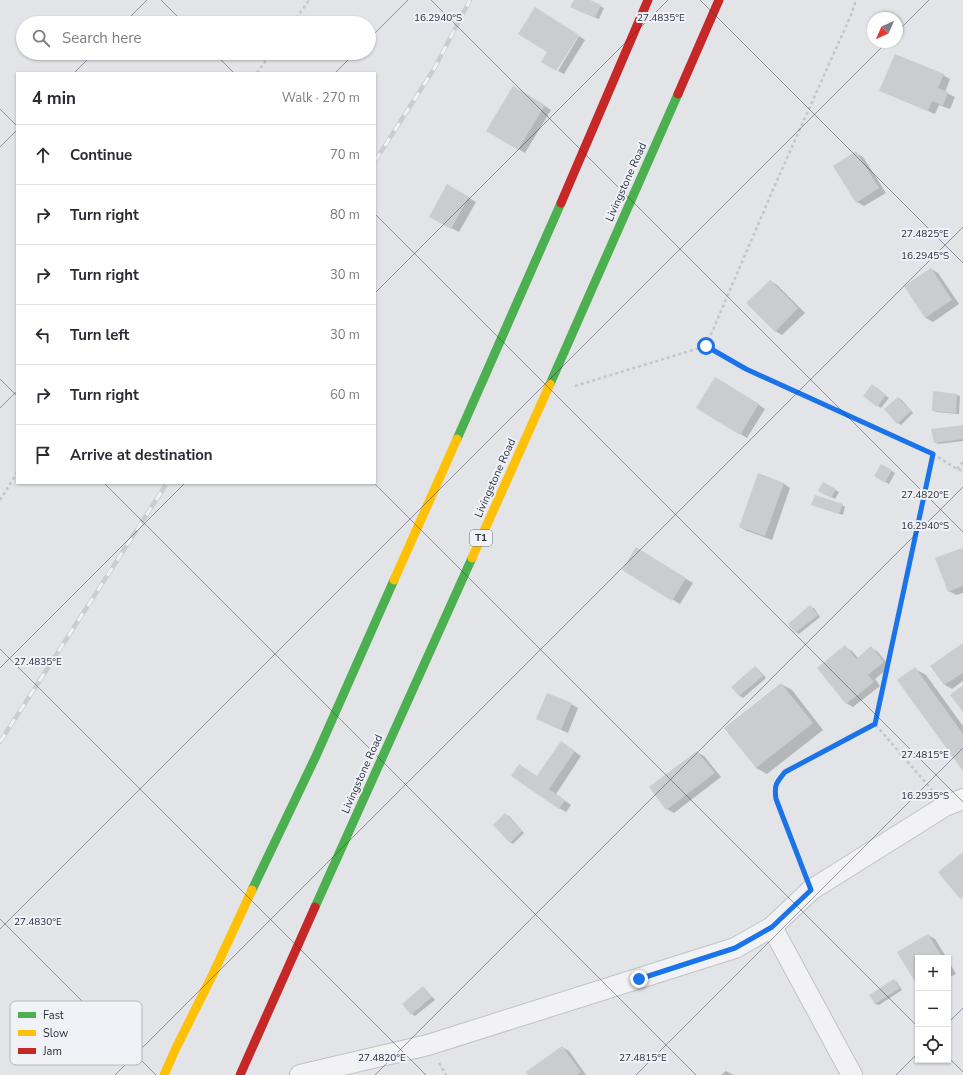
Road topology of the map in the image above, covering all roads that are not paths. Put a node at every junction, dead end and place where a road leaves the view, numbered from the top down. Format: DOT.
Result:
graph roads {
  1 [pos="648,0"];
  2 [pos="719,0"];
  3 [pos="954,802"];
  4 [pos="772,927"];
  5 [pos="164,1075"];
  6 [pos="240,1075"];
  7 [pos="300,1075"];
  8 [pos="852,1075"];
  1 -- 5 [label="main road"];
  2 -- 6 [label="main road, Livingstone Road / T1"];
  3 -- 4 [label="street"];
  4 -- 7 [label="street"];
  4 -- 8 [label="street"];
}
